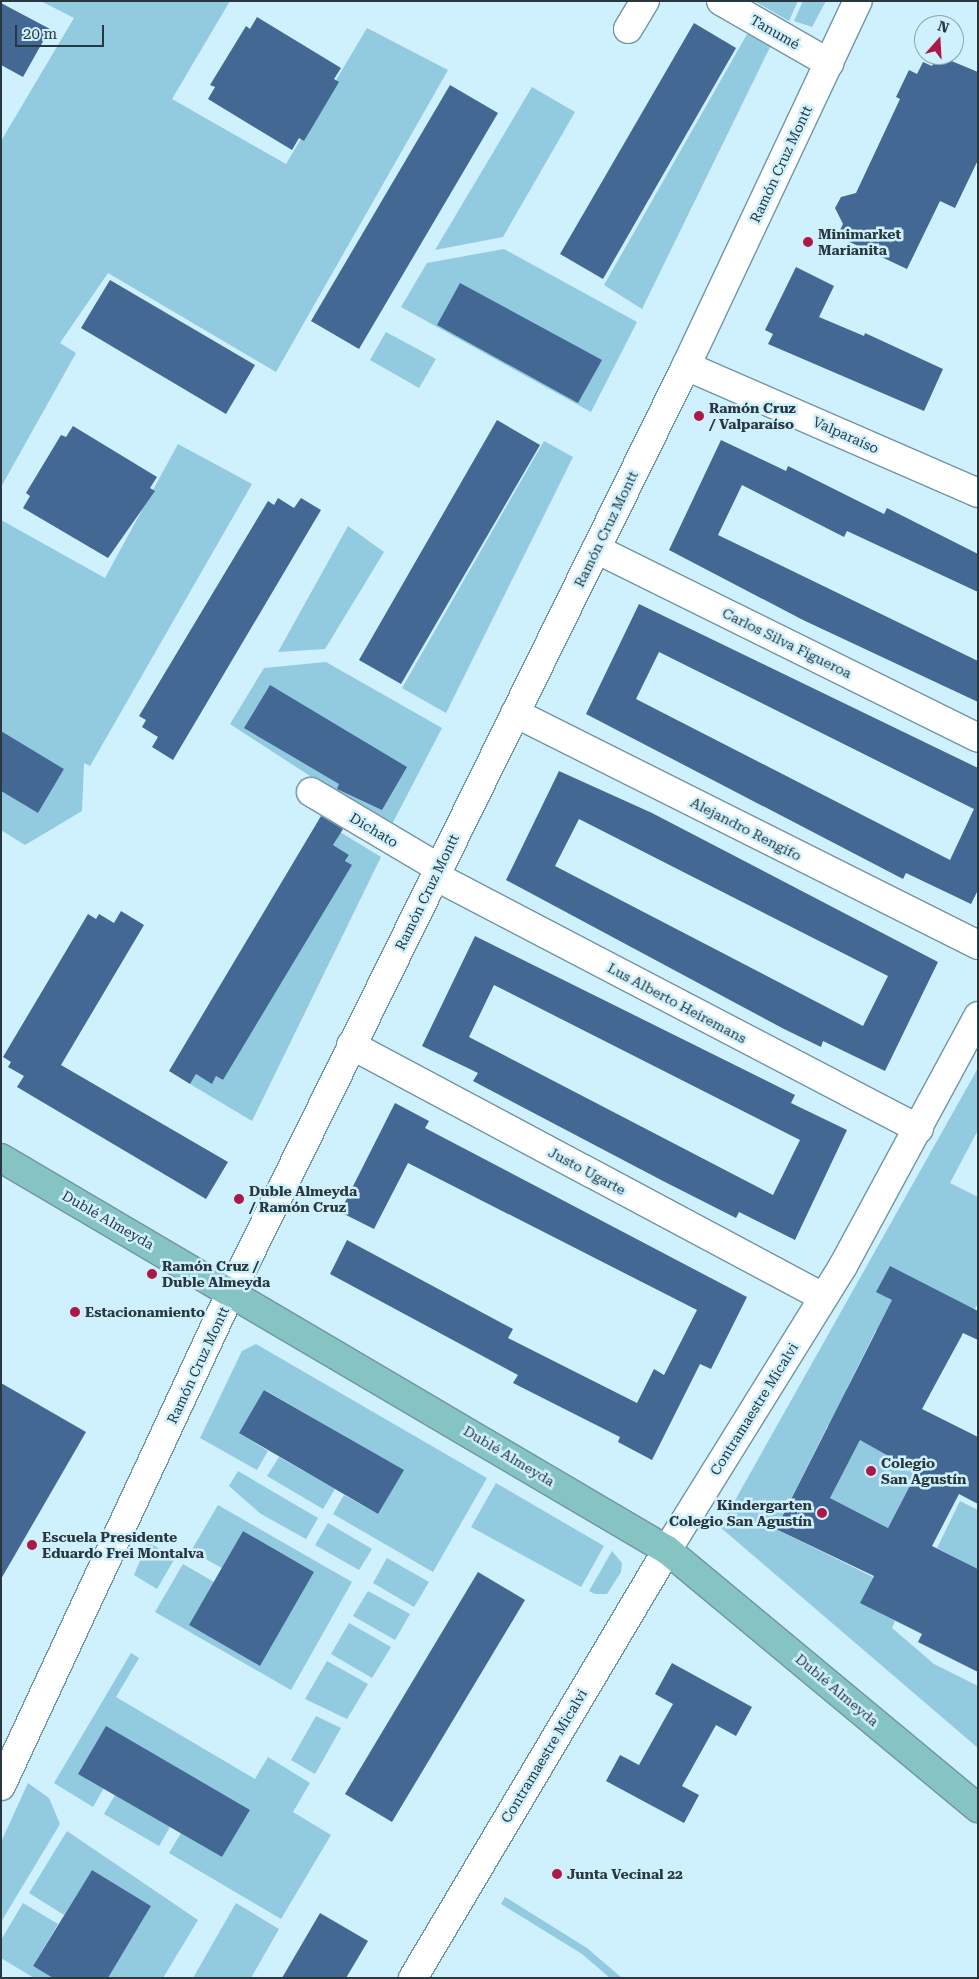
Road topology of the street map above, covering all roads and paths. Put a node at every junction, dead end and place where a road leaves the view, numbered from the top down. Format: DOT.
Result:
graph roads {
  1 [pos="645,1"];
  2 [pos="721,1"];
  3 [pos="858,1"];
  4 [pos="628,29"];
  5 [pos="829,63"];
  6 [pos="686,366"];
  7 [pos="978,492"];
  8 [pos="596,549"];
  9 [pos="515,713"];
  10 [pos="978,738"];
  11 [pos="311,792"];
  12 [pos="437,872"];
  13 [pos="978,945"];
  14 [pos="978,1016"];
  15 [pos="351,1046"];
  16 [pos="919,1129"];
  17 [pos="1,1158"];
  18 [pos="232,1290"];
  19 [pos="823,1297"];
  20 [pos="667,1550"];
  21 [pos="1,1786"];
  22 [pos="978,1808"];
  23 [pos="413,1978"];
  1 -- 4 [label="street"];
  2 -- 5 [label="street, Tanumé"];
  3 -- 5 [label="street, Ramón Cruz Montt"];
  5 -- 6 [label="street, Ramón Cruz Montt"];
  6 -- 7 [label="street, Valparaíso"];
  6 -- 8 [label="street, Ramón Cruz Montt"];
  8 -- 9 [label="street, Ramón Cruz Montt"];
  8 -- 10 [label="street, Carlos Silva Figueroa"];
  9 -- 12 [label="street, Ramón Cruz Montt"];
  9 -- 13 [label="street, Alejandro Rengifo"];
  11 -- 12 [label="street, Dichato"];
  12 -- 15 [label="street, Ramón Cruz Montt"];
  12 -- 16 [label="street, Lus Alberto Heiremans"];
  14 -- 16 [label="street, Contramaestre Micalvi"];
  15 -- 18 [label="street, Ramón Cruz Montt"];
  15 -- 19 [label="street, Justo Ugarte"];
  16 -- 19 [label="street, Contramaestre Micalvi"];
  17 -- 18 [label="main road, Dublé Almeyda"];
  18 -- 20 [label="main road, Dublé Almeyda"];
  18 -- 21 [label="street, Ramón Cruz Montt"];
  19 -- 20 [label="street, Contramaestre Micalvi"];
  20 -- 22 [label="main road, Dublé Almeyda"];
  20 -- 23 [label="street, Contramaestre Micalvi"];
}
